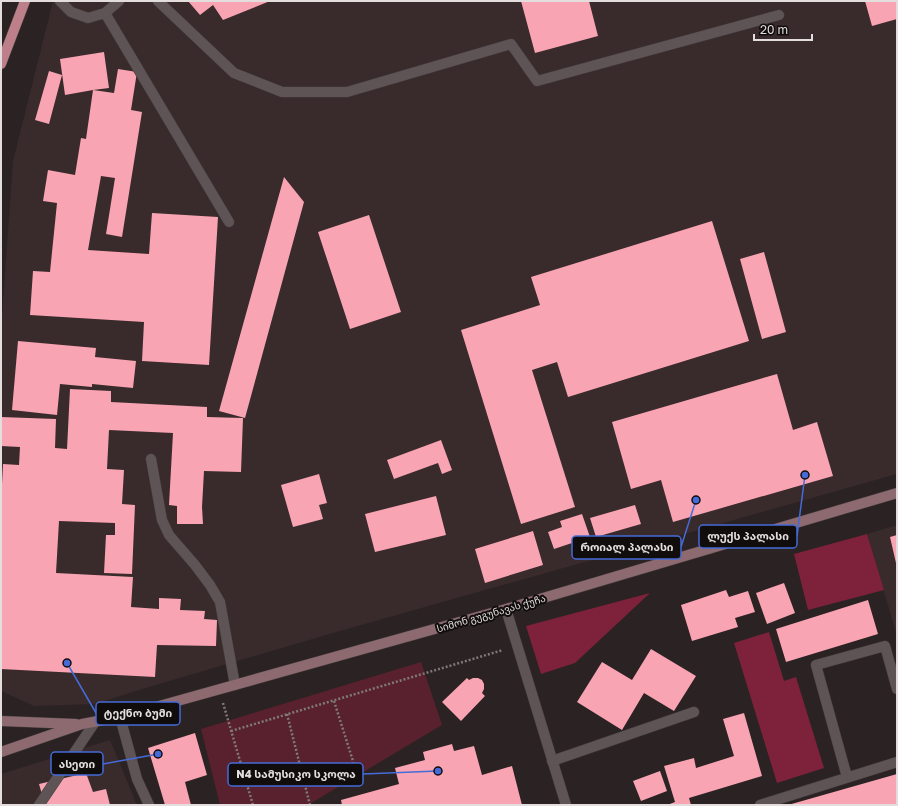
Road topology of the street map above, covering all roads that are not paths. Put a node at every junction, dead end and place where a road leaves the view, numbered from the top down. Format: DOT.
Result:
graph roads {
  1 [pos="25,1"];
  2 [pos="60,1"];
  3 [pos="119,1"];
  4 [pos="158,1"];
  5 [pos="105,13"];
  6 [pos="779,15"];
  7 [pos="1,64"];
  8 [pos="229,222"];
  9 [pos="151,459"];
  10 [pos="897,493"];
  11 [pos="506,609"];
  12 [pos="235,685"];
  13 [pos="897,688"];
  14 [pos="694,712"];
  15 [pos="120,717"];
  16 [pos="1,721"];
  17 [pos="95,722"];
  18 [pos="82,724"];
  19 [pos="1,752"];
  20 [pos="552,761"];
  21 [pos="897,762"];
  22 [pos="847,777"];
  23 [pos="39,805"];
  24 [pos="149,805"];
  25 [pos="566,805"];
  26 [pos="760,805"];
  1 -- 7 [label="main road"];
  2 -- 5 [label="street"];
  3 -- 5 [label="street"];
  4 -- 6 [label="street"];
  5 -- 8 [label="street"];
  9 -- 12 [label="street"];
  10 -- 11 [label="main road, სიმონ გუგუნავას ქუჩა"];
  11 -- 12 [label="main road, სიმონ გუგუნავას ქუჩა"];
  11 -- 20 [label="street"];
  12 -- 15 [label="main road, სიმონ გუგუნავას ქუჩა"];
  13 -- 22 [label="street"];
  14 -- 20 [label="street"];
  15 -- 17 [label="main road, სიმონ გუგუნავას ქუჩა"];
  15 -- 24 [label="street"];
  16 -- 18 [label="main road, სიმონ გუგუნავას ქუჩა"];
  17 -- 18 [label="main road, სიმონ გუგუნავას ქუჩა"];
  17 -- 23 [label="street"];
  18 -- 19 [label="main road, სიმონ გუგუნავას ქუჩა"];
  20 -- 25 [label="street"];
  21 -- 22 [label="street"];
  22 -- 26 [label="street"];
}
